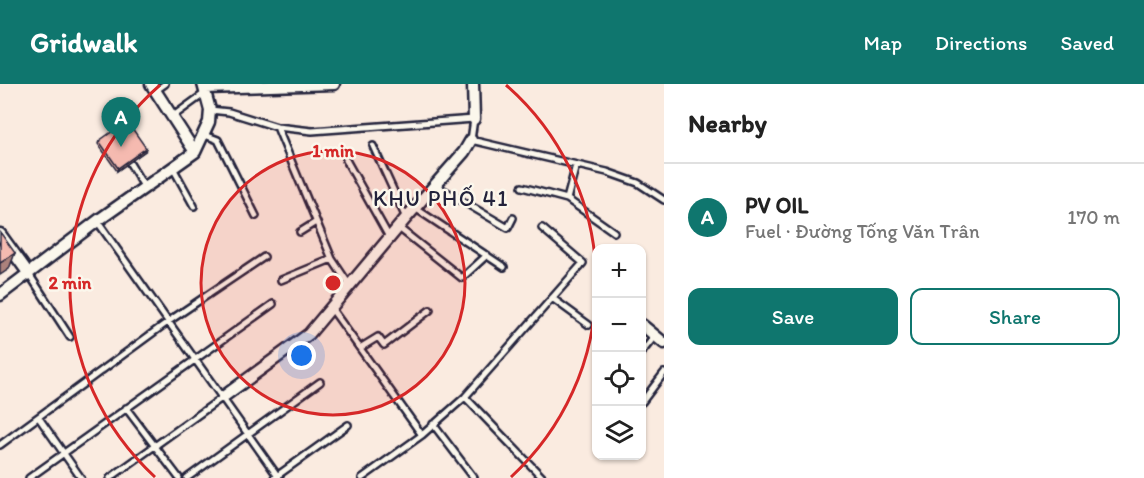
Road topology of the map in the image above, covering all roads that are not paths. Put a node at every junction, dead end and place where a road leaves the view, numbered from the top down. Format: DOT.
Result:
graph roads {
  1 [pos="165,84"];
  2 [pos="334,84"];
  3 [pos="472,84"];
  4 [pos="153,87"];
  5 [pos="205,88"];
  6 [pos="210,110"];
  7 [pos="172,117"];
  8 [pos="474,119"];
  9 [pos="277,127"];
  10 [pos="205,135"];
  11 [pos="471,140"];
  12 [pos="373,146"];
  13 [pos="195,152"];
  14 [pos="346,160"];
  15 [pos="129,162"];
  16 [pos="576,165"];
  17 [pos="173,168"];
  18 [pos="435,185"];
  19 [pos="522,187"];
  20 [pos="145,188"];
  21 [pos="567,199"];
  22 [pos="664,200"];
  23 [pos="194,206"];
  24 [pos="415,208"];
  25 [pos="256,216"];
  26 [pos="406,218"];
  27 [pos="513,218"];
  28 [pos="97,221"];
  29 [pos="316,222"];
  30 [pos="399,228"];
  31 [pos="542,228"];
  32 [pos="300,231"];
  33 [pos="614,232"];
  34 [pos="0,234"];
  35 [pos="390,237"];
  36 [pos="487,255"];
  37 [pos="264,257"];
  38 [pos="332,259"];
  39 [pos="504,267"];
  40 [pos="29,274"];
  41 [pos="281,280"];
  42 [pos="350,286"];
  43 [pos="0,295"];
  44 [pos="552,298"];
  45 [pos="273,304"];
  46 [pos="331,308"];
  47 [pos="430,310"];
  48 [pos="169,321"];
  49 [pos="589,325"];
  50 [pos="646,328"];
  51 [pos="70,337"];
  52 [pos="660,340"];
  53 [pos="360,348"];
  54 [pos="646,349"];
  55 [pos="195,358"];
  56 [pos="664,373"];
  57 [pos="320,382"];
  58 [pos="223,397"];
  59 [pos="465,397"];
  60 [pos="646,397"];
  61 [pos="126,408"];
  62 [pos="39,418"];
  63 [pos="433,424"];
  64 [pos="348,425"];
  65 [pos="249,434"];
  66 [pos="422,435"];
  67 [pos="0,446"];
  68 [pos="155,446"];
  69 [pos="63,453"];
  70 [pos="277,477"];
  71 [pos="29,478"];
  72 [pos="81,478"];
  73 [pos="110,478"];
  74 [pos="179,478"];
  75 [pos="188,478"];
  76 [pos="362,478"];
  77 [pos="474,478"];
  78 [pos="543,478"];
  1 -- 4 [label="lane"];
  2 -- 5 [label="street"];
  3 -- 8 [label="street"];
  4 -- 7 [label="street"];
  5 -- 6 [label="street"];
  5 -- 7 [label="lane"];
  6 -- 9 [label="lane"];
  6 -- 10 [label="street"];
  7 -- 13 [label="street"];
  8 -- 9 [label="lane"];
  8 -- 11 [label="lane"];
  9 -- 29 [label="lane"];
  10 -- 13 [label="street"];
  10 -- 25 [label="lane"];
  11 -- 16 [label="lane"];
  11 -- 18 [label="street"];
  12 -- 26 [label="lane"];
  13 -- 17 [label="street"];
  14 -- 35 [label="lane"];
  15 -- 20 [label="lane"];
  16 -- 21 [label="lane"];
  16 -- 22 [label="lane"];
  17 -- 20 [label="street"];
  17 -- 23 [label="lane"];
  18 -- 24 [label="street"];
  18 -- 27 [label="lane"];
  19 -- 21 [label="lane"];
  20 -- 28 [label="street"];
  21 -- 33 [label="lane"];
  24 -- 26 [label="street"];
  24 -- 36 [label="lane"];
  26 -- 30 [label="street"];
  28 -- 40 [label="street"];
  28 -- 48 [label="lane"];
  29 -- 32 [label="lane"];
  29 -- 38 [label="lane"];
  30 -- 35 [label="street"];
  30 -- 36 [label="lane"];
  31 -- 44 [label="lane"];
  34 -- 40 [label="street"];
  35 -- 42 [label="street"];
  36 -- 39 [label="lane"];
  37 -- 48 [label="lane"];
  38 -- 41 [label="lane"];
  38 -- 42 [label="lane"];
  40 -- 43 [label="street"];
  40 -- 51 [label="lane"];
  42 -- 46 [label="street"];
  44 -- 49 [label="lane"];
  44 -- 59 [label="lane"];
  45 -- 55 [label="lane"];
  46 -- 53 [label="lane"];
  46 -- 58 [label="street"];
  47 -- 53 [label="lane"];
  48 -- 55 [label="lane"];
  48 -- 62 [label="lane"];
  50 -- 52 [label="street"];
  52 -- 54 [label="lane"];
  53 -- 66 [label="lane"];
  55 -- 58 [label="lane"];
  55 -- 61 [label="lane"];
  56 -- 60 [label="lane"];
  57 -- 65 [label="lane"];
  58 -- 65 [label="lane"];
  58 -- 68 [label="lane"];
  59 -- 63 [label="lane"];
  59 -- 78 [label="lane"];
  61 -- 68 [label="lane"];
  61 -- 69 [label="lane"];
  62 -- 67 [label="lane"];
  62 -- 69 [label="lane"];
  63 -- 66 [label="lane"];
  63 -- 77 [label="lane"];
  64 -- 70 [label="lane"];
  65 -- 70 [label="lane"];
  65 -- 75 [label="lane"];
  66 -- 76 [label="lane"];
  68 -- 73 [label="lane"];
  68 -- 74 [label="lane"];
  69 -- 71 [label="lane"];
  69 -- 72 [label="lane"];
}
